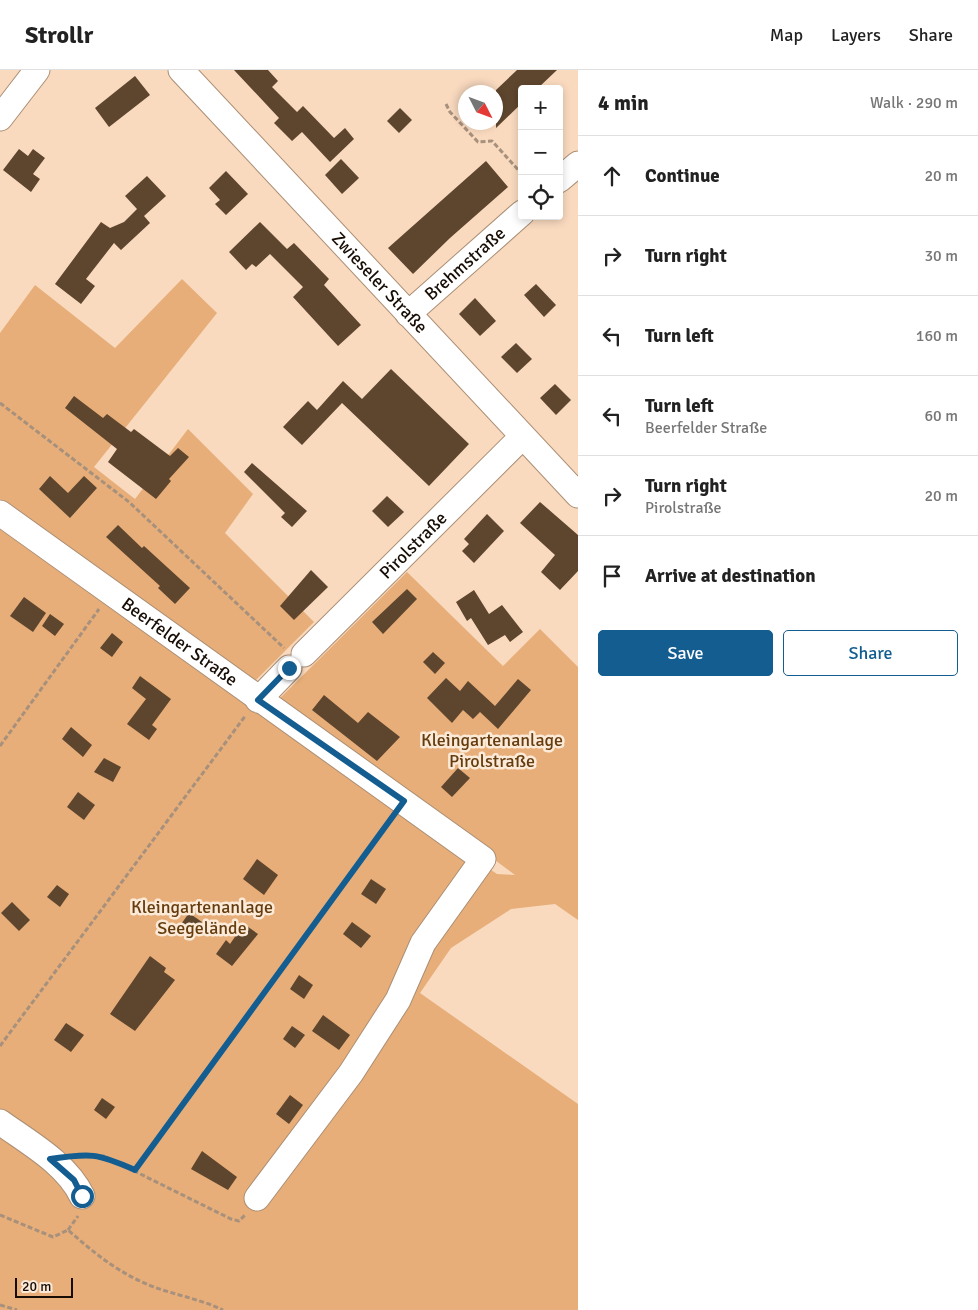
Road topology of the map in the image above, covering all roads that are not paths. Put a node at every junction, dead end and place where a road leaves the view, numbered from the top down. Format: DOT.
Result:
graph roads {
  1 [pos="37,70"];
  2 [pos="181,70"];
  3 [pos="0,118"];
  4 [pos="578,164"];
  5 [pos="563,177"];
  6 [pos="518,217"];
  7 [pos="408,314"];
  8 [pos="522,437"];
  9 [pos="578,495"];
  10 [pos="0,512"];
  11 [pos="255,704"];
  12 [pos="0,1122"];
  13 [pos="82,1196"];
  14 [pos="257,1198"];
  1 -- 3 [label="street"];
  2 -- 7 [label="street, Zwieseler Straße"];
  4 -- 5 [label="street"];
  6 -- 7 [label="street, Brehmstraße"];
  7 -- 8 [label="street, Zwieseler Straße"];
  8 -- 9 [label="street, Zwieseler Straße"];
  8 -- 11 [label="street, Pirolstraße"];
  10 -- 11 [label="street, Beerfelder Straße"];
  11 -- 14 [label="street, Beerfelder Straße"];
  12 -- 13 [label="street"];
}
